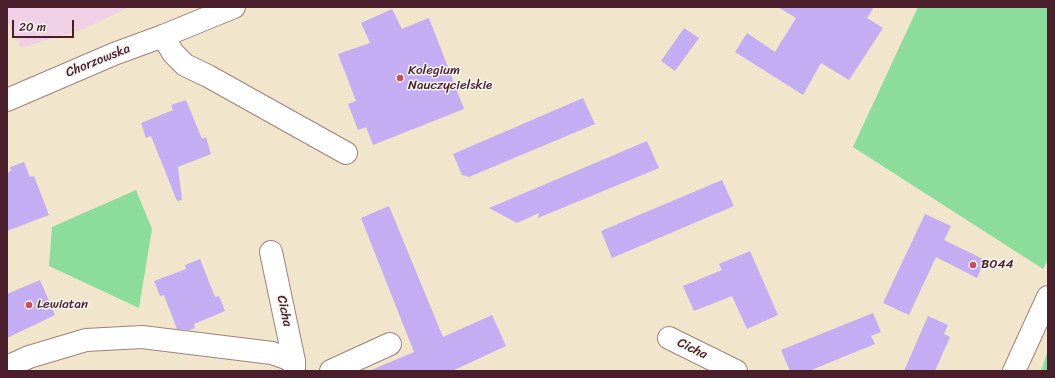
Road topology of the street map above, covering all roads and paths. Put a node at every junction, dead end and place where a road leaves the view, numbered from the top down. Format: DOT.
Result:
graph roads {
  1 [pos="234,7"];
  2 [pos="163,36"];
  3 [pos="7,100"];
  4 [pos="346,153"];
  5 [pos="272,252"];
  6 [pos="1048,297"];
  7 [pos="669,338"];
  8 [pos="390,344"];
  9 [pos="294,366"];
  10 [pos="7,367"];
  11 [pos="331,371"];
  12 [pos="736,371"];
  13 [pos="1014,371"];
  1 -- 2 [label="street, Chorzowska"];
  2 -- 3 [label="street, Chorzowska"];
  2 -- 4 [label="street"];
  5 -- 9 [label="street, Cicha"];
  6 -- 13 [label="street"];
  7 -- 12 [label="street, Cicha"];
  8 -- 11 [label="street"];
  9 -- 10 [label="street"];
}
